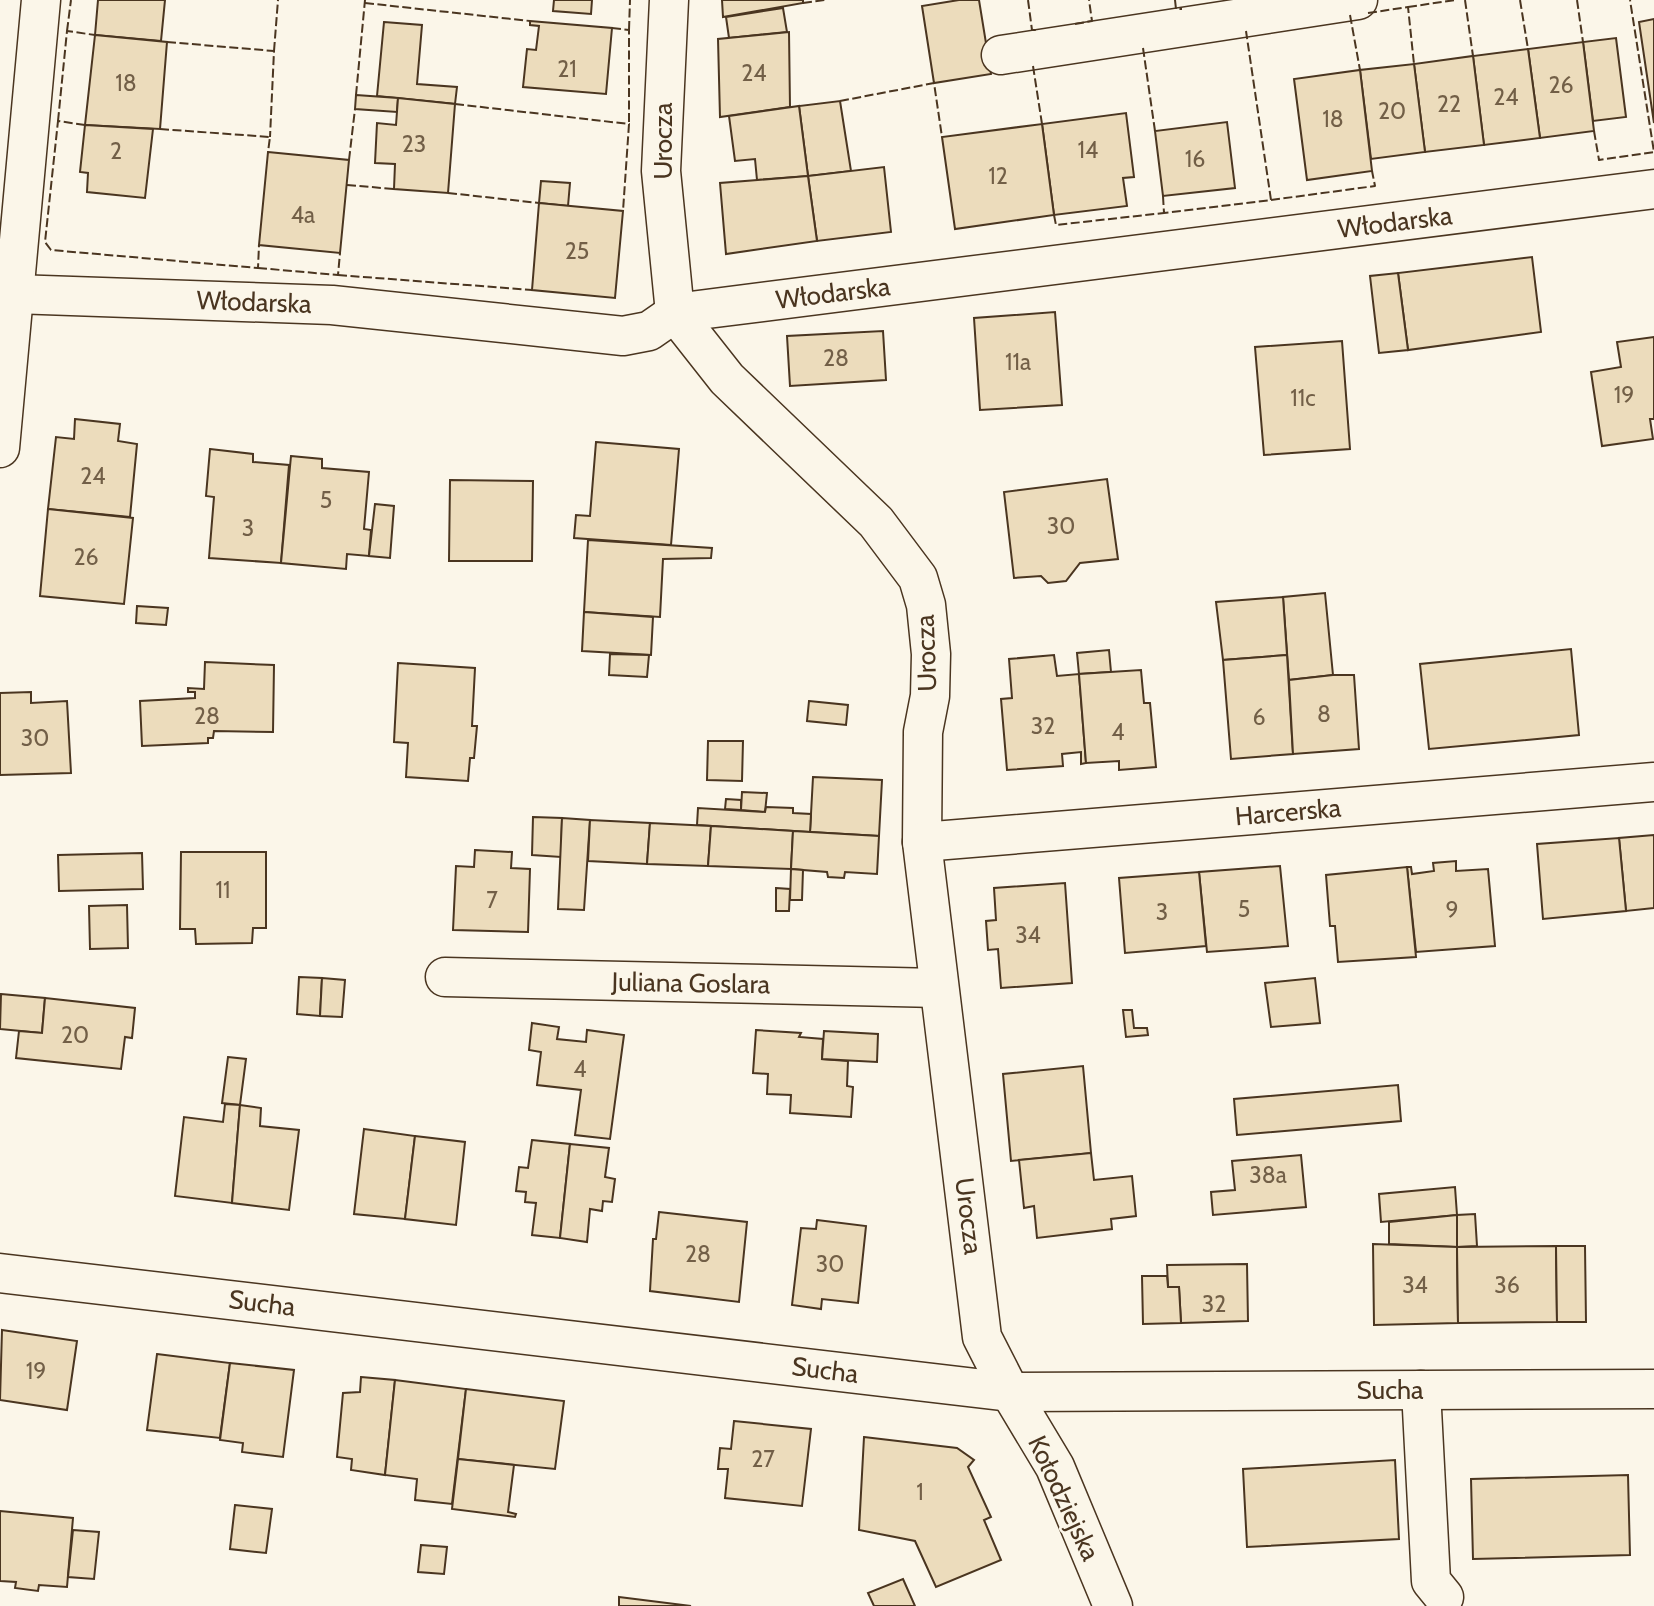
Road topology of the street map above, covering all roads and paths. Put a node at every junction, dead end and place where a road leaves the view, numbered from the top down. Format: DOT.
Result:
graph roads {
  1 [pos="41,0"];
  2 [pos="669,0"];
  3 [pos="1358,0"];
  4 [pos="1000,55"];
  5 [pos="1654,189"];
  6 [pos="14,294"];
  7 [pos="676,313"];
  8 [pos="5,339"];
  9 [pos="0,448"];
  10 [pos="1654,782"];
  11 [pos="922,842"];
  12 [pos="445,977"];
  13 [pos="938,988"];
  14 [pos="0,1273"];
  15 [pos="1654,1389"];
  16 [pos="1421,1390"];
  17 [pos="1010,1392"];
  18 [pos="1431,1593"];
  19 [pos="1114,1606"];
  1 -- 6 [label="street"];
  2 -- 7 [label="street, Urocza"];
  3 -- 4 [label="street"];
  5 -- 7 [label="street, Włodarska"];
  6 -- 7 [label="street, Włodarska"];
  6 -- 8 [label="street"];
  7 -- 11 [label="street, Urocza"];
  8 -- 9 [label="street"];
  10 -- 11 [label="street, Harcerska"];
  11 -- 13 [label="street, Urocza"];
  12 -- 13 [label="street, Juliana Goslara"];
  13 -- 17 [label="street, Urocza"];
  14 -- 17 [label="street, Sucha"];
  15 -- 16 [label="street, Sucha"];
  16 -- 17 [label="street, Sucha"];
  16 -- 18 [label="street"];
  17 -- 19 [label="street, Kołodziejska"];
}
